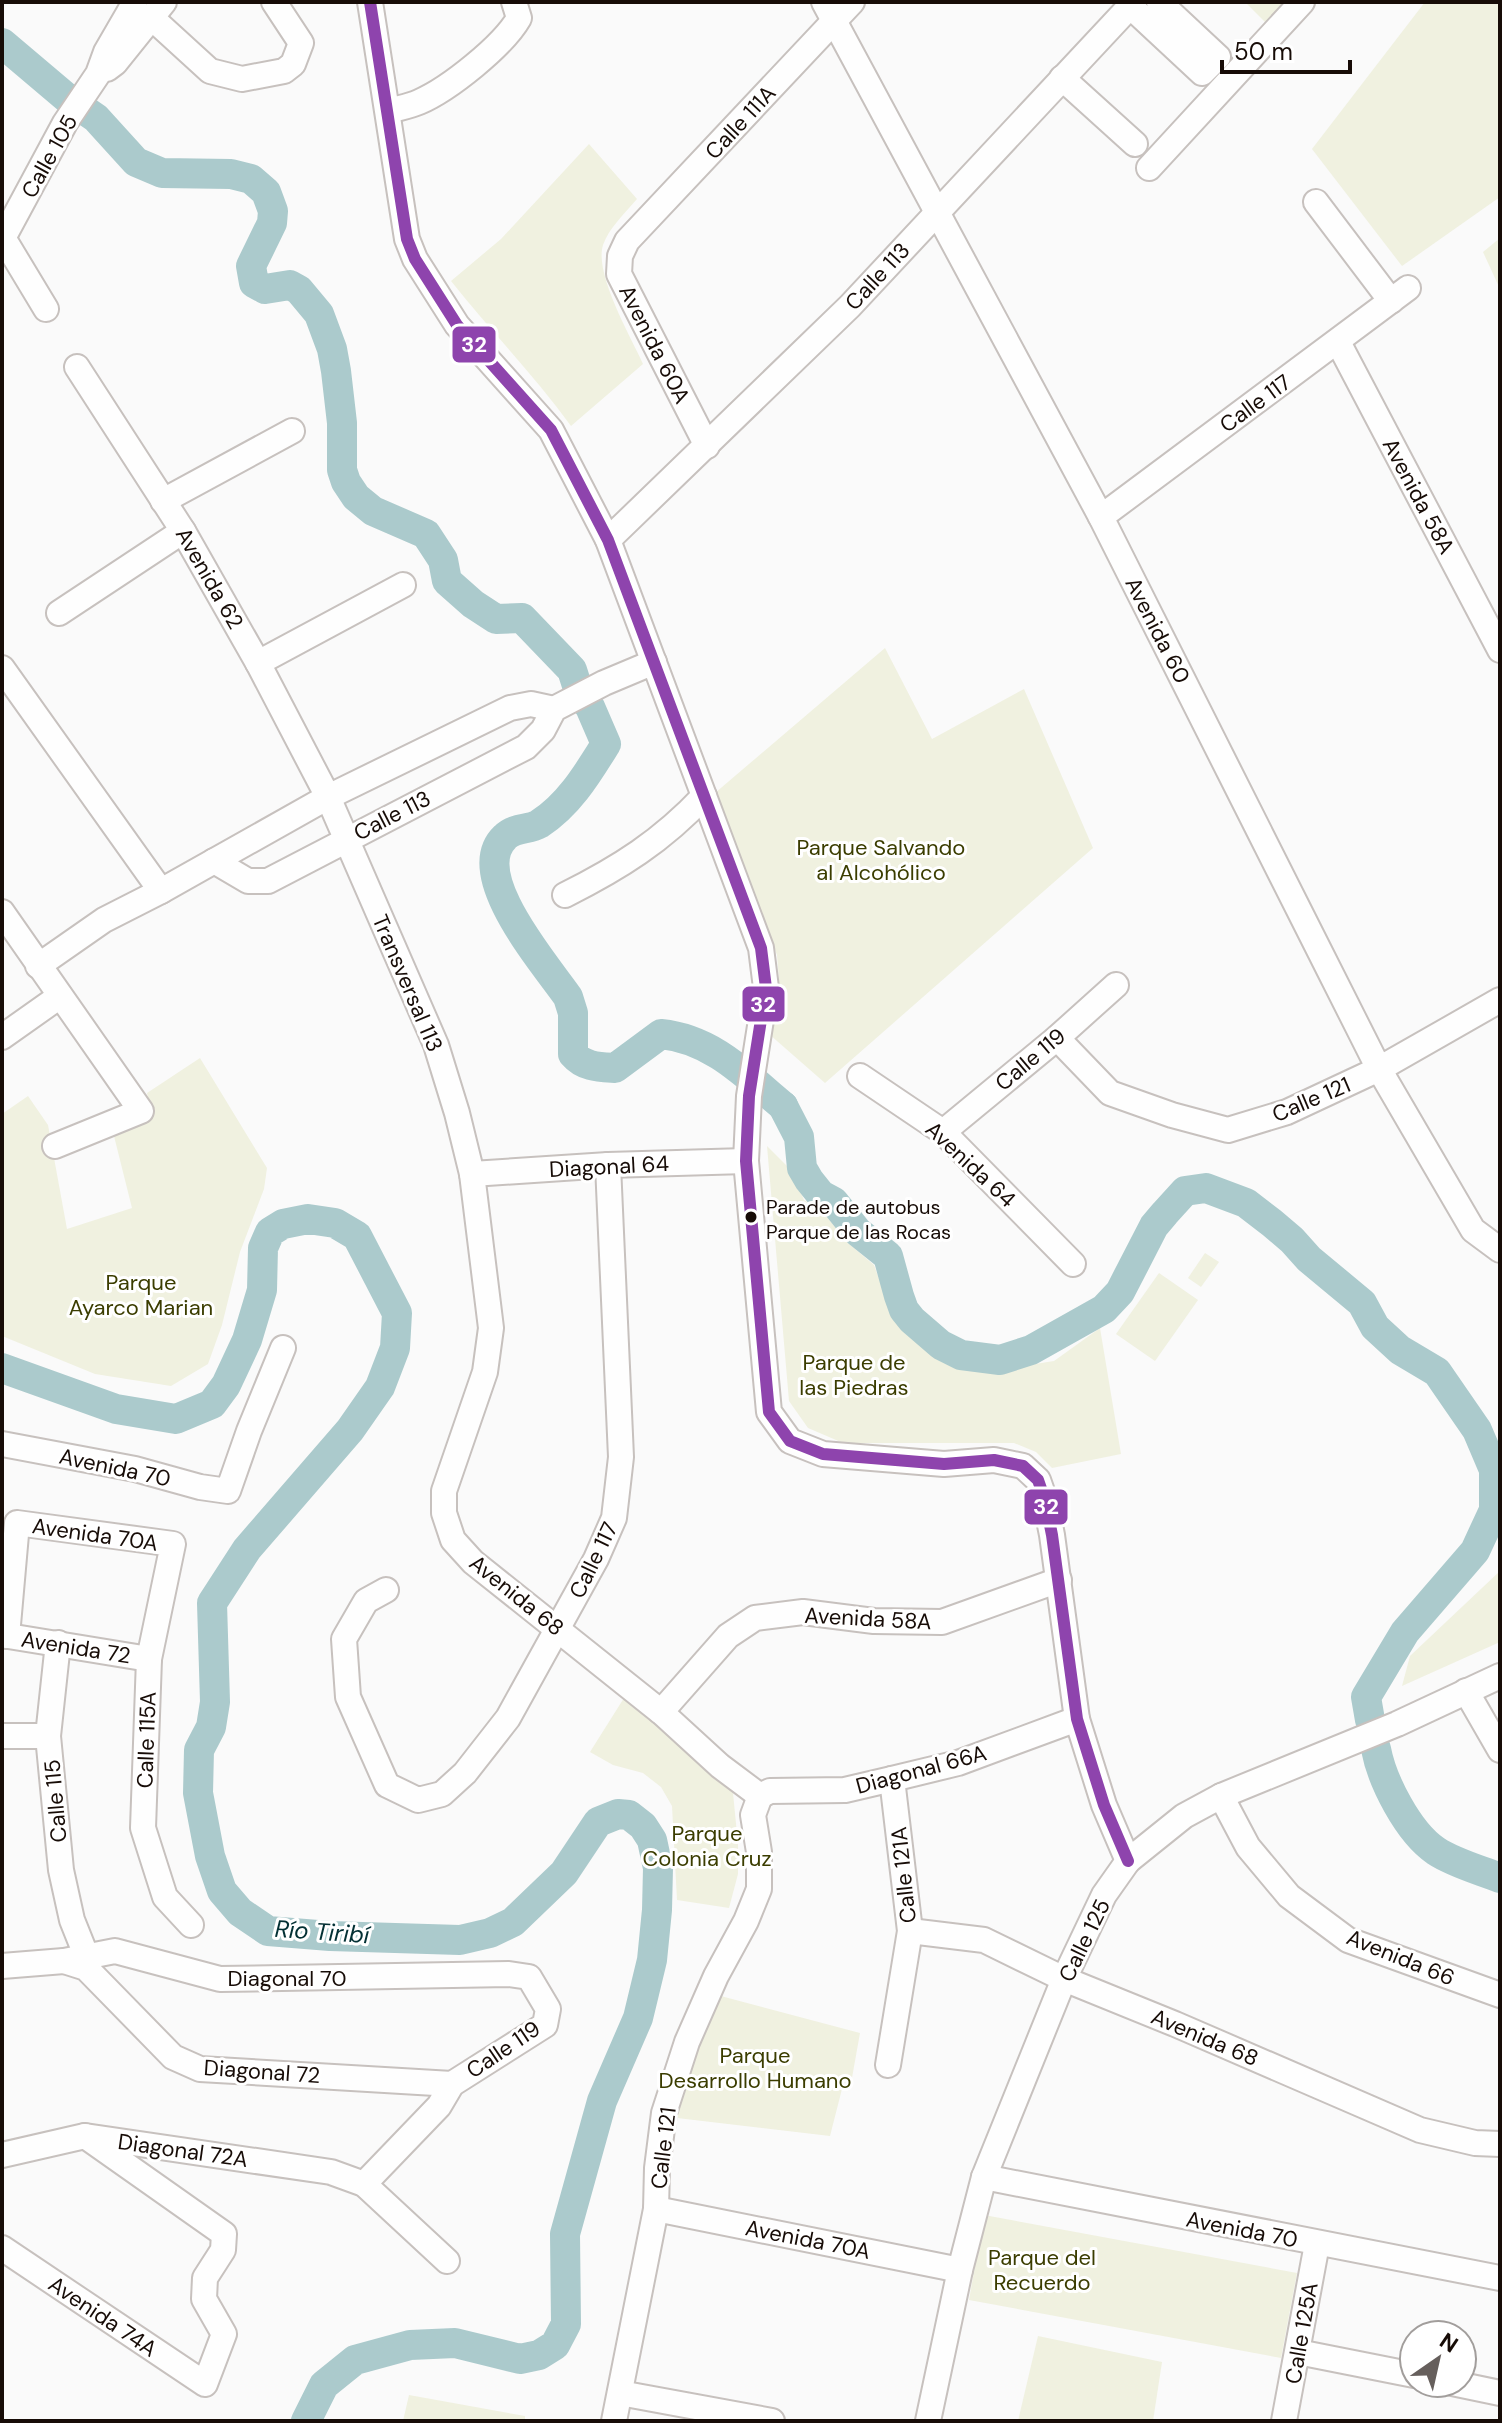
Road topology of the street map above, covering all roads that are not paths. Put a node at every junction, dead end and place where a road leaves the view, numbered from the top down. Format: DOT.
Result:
graph roads {
  1 [pos="274,2"];
  2 [pos="370,2"];
  3 [pos="852,2"];
  4 [pos="1159,2"];
  5 [pos="1302,2"];
  6 [pos="1132,4"];
  7 [pos="151,8"];
  8 [pos="516,10"];
  9 [pos="829,12"];
  10 [pos="1062,78"];
  11 [pos="389,111"];
  12 [pos="1135,144"];
  13 [pos="1149,168"];
  14 [pos="1316,202"];
  15 [pos="935,213"];
  16 [pos="3,238"];
  17 [pos="627,241"];
  18 [pos="46,309"];
  19 [pos="1338,342"];
  20 [pos="77,367"];
  21 [pos="292,431"];
  22 [pos="707,446"];
  23 [pos="163,501"];
  24 [pos="1101,517"];
  25 [pos="183,531"];
  26 [pos="608,540"];
  27 [pos="403,585"];
  28 [pos="59,613"];
  29 [pos="1500,650"];
  30 [pos="654,662"];
  31 [pos="258,663"];
  32 [pos="2,668"];
  33 [pos="560,705"];
  34 [pos="704,796"];
  35 [pos="328,797"];
  36 [pos="346,839"];
  37 [pos="214,861"];
  38 [pos="161,891"];
  39 [pos="565,895"];
  40 [pos="2,912"];
  41 [pos="38,966"];
  42 [pos="1116,985"];
  43 [pos="60,996"];
  44 [pos="1500,1000"];
  45 [pos="2,1037"];
  46 [pos="1057,1038"];
  47 [pos="1379,1069"];
  48 [pos="860,1076"];
  49 [pos="943,1132"];
  50 [pos="55,1146"];
  51 [pos="746,1161"];
  52 [pos="608,1165"];
  53 [pos="472,1174"];
  54 [pos="1500,1250"];
  55 [pos="1073,1264"];
  56 [pos="283,1348"];
  57 [pos="2,1444"];
  58 [pos="173,1544"];
  59 [pos="1059,1580"];
  60 [pos="386,1590"];
  61 [pos="558,1629"];
  62 [pos="4,1636"];
  63 [pos="58,1643"];
  64 [pos="149,1659"];
  65 [pos="1500,1676"];
  66 [pos="1466,1691"];
  67 [pos="661,1712"];
  68 [pos="1077,1719"];
  69 [pos="2,1736"];
  70 [pos="48,1736"];
  71 [pos="1500,1750"];
  72 [pos="892,1779"];
  73 [pos="760,1796"];
  74 [pos="1221,1796"];
  75 [pos="1128,1861"];
  76 [pos="191,1925"];
  77 [pos="910,1931"];
  78 [pos="75,1958"];
  79 [pos="2,1966"];
  80 [pos="529,1977"];
  81 [pos="1064,1979"];
  82 [pos="1500,1995"];
  83 [pos="888,2065"];
  84 [pos="452,2084"];
  85 [pos="85,2136"];
  86 [pos="1500,2144"];
  87 [pos="2,2155"];
  88 [pos="984,2177"];
  89 [pos="364,2184"];
  90 [pos="656,2209"];
  91 [pos="1317,2244"];
  92 [pos="2,2248"];
  93 [pos="447,2261"];
  94 [pos="960,2270"];
  95 [pos="1500,2278"];
  96 [pos="1298,2352"];
  97 [pos="1398,2372"];
  98 [pos="1478,2388"];
  99 [pos="620,2393"];
  100 [pos="1500,2393"];
  101 [pos="614,2421"];
  102 [pos="772,2421"];
  103 [pos="928,2421"];
  104 [pos="1284,2421"];
  1 -- 7 [label="street"];
  2 -- 11 [label="street"];
  3 -- 9 [label="street, Calle 111A"];
  4 -- 6 [label="street"];
  5 -- 13 [label="street"];
  6 -- 10 [label="street, Calle 113"];
  7 -- 16 [label="street, Calle 105"];
  8 -- 11 [label="street"];
  9 -- 15 [label="street, Avenida 60"];
  9 -- 17 [label="street, Calle 111A"];
  10 -- 12 [label="street"];
  10 -- 15 [label="street, Calle 113"];
  11 -- 26 [label="street"];
  14 -- 19 [label="street, Calle 117"];
  15 -- 22 [label="street, Calle 113"];
  15 -- 24 [label="street, Avenida 60"];
  16 -- 18 [label="street"];
  17 -- 22 [label="street, Avenida 60A"];
  19 -- 24 [label="street, Calle 117"];
  19 -- 29 [label="street, Avenida 58A"];
  20 -- 23 [label="street, Avenida 62"];
  21 -- 23 [label="street"];
  22 -- 26 [label="street, Calle 113"];
  23 -- 25 [label="street, Avenida 62"];
  24 -- 47 [label="street, Avenida 60"];
  25 -- 28 [label="street"];
  25 -- 31 [label="street, Avenida 62"];
  26 -- 30 [label="street"];
  27 -- 31 [label="street"];
  30 -- 33 [label="street, Calle 113"];
  30 -- 34 [label="street"];
  31 -- 35 [label="street, Avenida 62"];
  32 -- 38 [label="street"];
  33 -- 35 [label="street, Calle 113"];
  33 -- 36 [label="street, Calle 113"];
  34 -- 39 [label="street"];
  34 -- 51 [label="street"];
  35 -- 36 [label="street, Transversal 113"];
  35 -- 37 [label="street, Calle 113"];
  36 -- 37 [label="street, Calle 113"];
  36 -- 53 [label="street, Transversal 113"];
  37 -- 38 [label="street, Calle 113"];
  38 -- 41 [label="street, Calle 113"];
  40 -- 41 [label="street"];
  41 -- 43 [label="street"];
  42 -- 46 [label="street, Calle 119"];
  43 -- 45 [label="street"];
  43 -- 50 [label="street"];
  44 -- 47 [label="street, Calle 121"];
  46 -- 47 [label="street, Calle 121"];
  46 -- 49 [label="street, Calle 119"];
  47 -- 54 [label="street, Avenida 60"];
  48 -- 49 [label="street, Avenida 64"];
  49 -- 55 [label="street, Avenida 64"];
  51 -- 52 [label="street, Diagonal 64"];
  51 -- 59 [label="street"];
  52 -- 53 [label="street, Diagonal 64"];
  52 -- 61 [label="street, Calle 117"];
  53 -- 61 [label="street, Avenida 68"];
  56 -- 57 [label="street, Avenida 70"];
  58 -- 62 [label="street, Avenida 70A"];
  58 -- 64 [label="street, Calle 115A"];
  59 -- 67 [label="street, Avenida 58A"];
  59 -- 68 [label="street"];
  60 -- 61 [label="street, Calle 117"];
  61 -- 67 [label="street, Avenida 68"];
  62 -- 63 [label="street, Avenida 72"];
  63 -- 64 [label="street, Avenida 72"];
  63 -- 70 [label="street, Calle 115"];
  64 -- 76 [label="street, Calle 115A"];
  65 -- 66 [label="street, Calle 125"];
  66 -- 71 [label="street"];
  66 -- 74 [label="street, Calle 125"];
  67 -- 73 [label="street, Avenida 68"];
  68 -- 72 [label="street, Diagonal 66A"];
  68 -- 75 [label="street"];
  69 -- 70 [label="street"];
  70 -- 78 [label="street, Calle 115"];
  72 -- 73 [label="street, Diagonal 66A"];
  72 -- 77 [label="street, Calle 121A"];
  73 -- 90 [label="street, Calle 121"];
  74 -- 75 [label="street, Calle 125"];
  74 -- 82 [label="street, Avenida 66"];
  75 -- 81 [label="street, Calle 125"];
  77 -- 81 [label="street, Avenida 68"];
  77 -- 83 [label="street, Calle 121A"];
  78 -- 79 [label="street, Diagonal 70"];
  78 -- 80 [label="street, Diagonal 70"];
  78 -- 84 [label="street, Diagonal 72"];
  80 -- 84 [label="street, Calle 119"];
  81 -- 86 [label="street, Avenida 68"];
  81 -- 88 [label="street, Calle 125"];
  84 -- 89 [label="street, Calle 119"];
  85 -- 87 [label="street, Diagonal 72A"];
  85 -- 89 [label="street, Diagonal 72A"];
  85 -- 92 [label="street, Avenida 74A"];
  88 -- 91 [label="street, Avenida 70"];
  88 -- 94 [label="street, Calle 125"];
  89 -- 93 [label="street"];
  90 -- 94 [label="street, Avenida 70A"];
  90 -- 99 [label="street, Calle 121"];
  91 -- 95 [label="street, Avenida 70"];
  91 -- 96 [label="street, Calle 125A"];
  94 -- 103 [label="street, Calle 125"];
  96 -- 97 [label="street"];
  96 -- 104 [label="street, Calle 125A"];
  98 -- 100 [label="street"];
  99 -- 101 [label="street, Calle 121"];
  99 -- 102 [label="street"];
}
